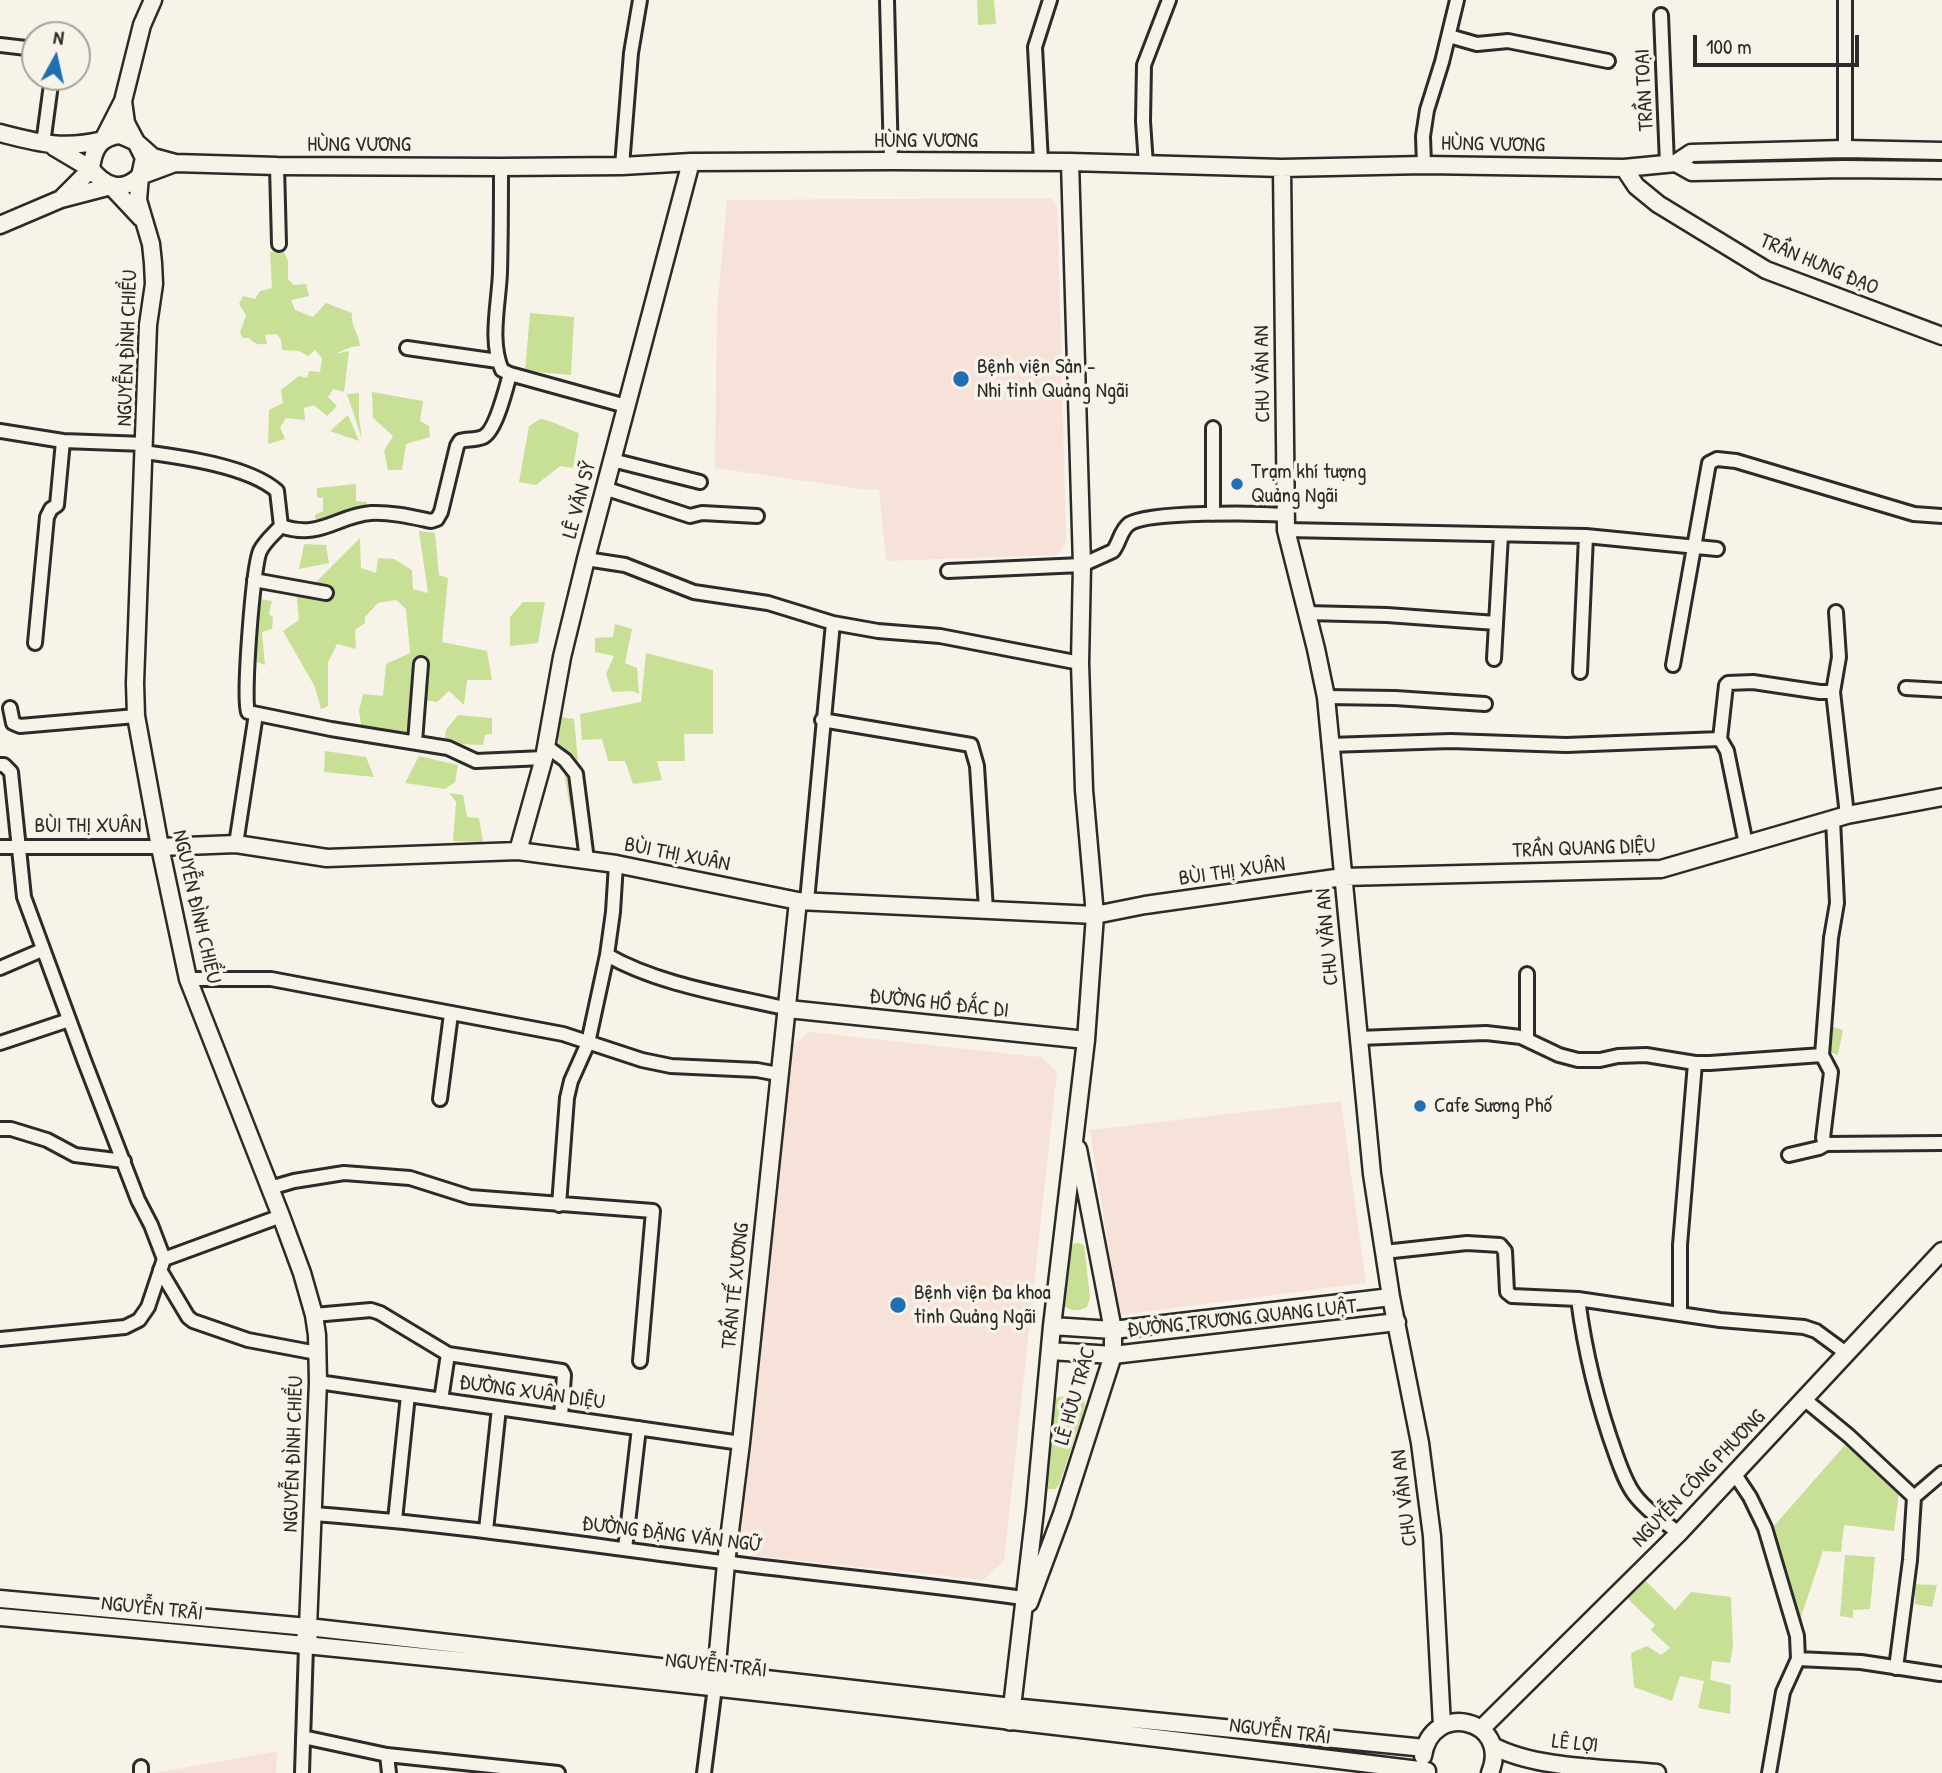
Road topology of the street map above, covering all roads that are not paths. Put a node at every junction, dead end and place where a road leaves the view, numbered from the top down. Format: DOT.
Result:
graph roads {
  1 [pos="153,0"];
  2 [pos="640,0"];
  3 [pos="887,0"];
  4 [pos="1050,0"];
  5 [pos="1169,0"];
  6 [pos="1457,0"];
  7 [pos="1845,0"];
  8 [pos="1661,15"];
  9 [pos="1449,36"];
  10 [pos="0,46"];
  11 [pos="21,48"];
  12 [pos="1608,61"];
  13 [pos="51,91"];
  14 [pos="123,101"];
  15 [pos="0,133"];
  16 [pos="103,140"];
  17 [pos="136,142"];
  18 [pos="47,145"];
  19 [pos="1845,149"];
  20 [pos="1783,151"];
  21 [pos="1942,151"];
  22 [pos="891,161"];
  23 [pos="691,162"];
  24 [pos="1041,162"];
  25 [pos="1070,162"];
  26 [pos="175,163"];
  27 [pos="1672,164"];
  28 [pos="1146,165"];
  29 [pos="1424,165"];
  30 [pos="277,166"];
  31 [pos="622,166"];
  32 [pos="501,167"];
  33 [pos="1282,168"];
  34 [pos="1624,168"];
  35 [pos="91,169"];
  36 [pos="1782,170"];
  37 [pos="1942,170"];
  38 [pos="140,176"];
  39 [pos="111,186"];
  40 [pos="61,199"];
  41 [pos="143,220"];
  42 [pos="0,225"];
  43 [pos="279,244"];
  44 [pos="1942,336"];
  45 [pos="407,348"];
  46 [pos="498,361"];
  47 [pos="510,374"];
  48 [pos="626,406"];
  49 [pos="1213,428"];
  50 [pos="0,431"];
  51 [pos="63,441"];
  52 [pos="144,448"];
  53 [pos="612,460"];
  54 [pos="700,482"];
  55 [pos="604,488"];
  56 [pos="1213,514"];
  57 [pos="757,516"];
  58 [pos="1942,516"];
  59 [pos="1286,523"];
  60 [pos="281,526"];
  61 [pos="1501,535"];
  62 [pos="1586,536"];
  63 [pos="1695,546"];
  64 [pos="1717,549"];
  65 [pos="586,559"];
  66 [pos="1082,565"];
  67 [pos="948,571"];
  68 [pos="254,580"];
  69 [pos="326,593"];
  70 [pos="1306,612"];
  71 [pos="1836,612"];
  72 [pos="833,623"];
  73 [pos="1496,623"];
  74 [pos="35,643"];
  75 [pos="1494,659"];
  76 [pos="1080,663"];
  77 [pos="421,664"];
  78 [pos="1674,665"];
  79 [pos="1580,672"];
  80 [pos="1906,688"];
  81 [pos="1942,690"];
  82 [pos="1833,692"];
  83 [pos="1325,697"];
  84 [pos="1485,704"];
  85 [pos="10,708"];
  86 [pos="256,714"];
  87 [pos="136,716"];
  88 [pos="822,720"];
  89 [pos="1720,739"];
  90 [pos="415,743"];
  91 [pos="1329,745"];
  92 [pos="545,752"];
  93 [pos="0,765"];
  94 [pos="1942,797"];
  95 [pos="1840,817"];
  96 [pos="236,844"];
  97 [pos="1746,844"];
  98 [pos="0,847"];
  99 [pos="17,847"];
  100 [pos="160,847"];
  101 [pos="518,851"];
  102 [pos="587,860"];
  103 [pos="616,864"];
  104 [pos="1343,877"];
  105 [pos="802,901"];
  106 [pos="986,909"];
  107 [pos="1095,915"];
  108 [pos="42,950"];
  109 [pos="607,956"];
  110 [pos="0,968"];
  111 [pos="1527,974"];
  112 [pos="188,979"];
  113 [pos="788,1009"];
  114 [pos="451,1014"];
  115 [pos="69,1020"];
  116 [pos="1359,1038"];
  117 [pos="1086,1040"];
  118 [pos="1527,1040"];
  119 [pos="0,1043"];
  120 [pos="588,1043"];
  121 [pos="1822,1055"];
  122 [pos="1695,1063"];
  123 [pos="778,1074"];
  124 [pos="440,1099"];
  125 [pos="0,1129"];
  126 [pos="1075,1132"];
  127 [pos="1825,1143"];
  128 [pos="1942,1143"];
  129 [pos="1789,1155"];
  130 [pos="124,1161"];
  131 [pos="270,1188"];
  132 [pos="559,1205"];
  133 [pos="281,1216"];
  134 [pos="1942,1251"];
  135 [pos="1384,1252"];
  136 [pos="162,1265"];
  137 [pos="1391,1297"];
  138 [pos="1578,1299"];
  139 [pos="1680,1314"];
  140 [pos="314,1315"];
  141 [pos="1397,1322"];
  142 [pos="1052,1325"];
  143 [pos="1113,1330"];
  144 [pos="0,1339"];
  145 [pos="1051,1351"];
  146 [pos="317,1353"];
  147 [pos="1846,1353"];
  148 [pos="448,1354"];
  149 [pos="1112,1354"];
  150 [pos="640,1362"];
  151 [pos="318,1382"];
  152 [pos="408,1395"];
  153 [pos="441,1399"];
  154 [pos="1804,1399"];
  155 [pos="499,1408"];
  156 [pos="562,1417"];
  157 [pos="639,1428"];
  158 [pos="741,1443"];
  159 [pos="1734,1473"];
  160 [pos="1942,1473"];
  161 [pos="1914,1497"];
  162 [pos="1035,1510"];
  163 [pos="313,1514"];
  164 [pos="1062,1514"];
  165 [pos="395,1520"];
  166 [pos="486,1530"];
  167 [pos="1679,1533"];
  168 [pos="625,1549"];
  169 [pos="726,1563"];
  170 [pos="1023,1598"];
  171 [pos="0,1600"];
  172 [pos="0,1616"];
  173 [pos="1021,1623"];
  174 [pos="307,1637"];
  175 [pos="1798,1659"];
  176 [pos="1896,1668"];
  177 [pos="1940,1674"];
  178 [pos="715,1681"];
  179 [pos="1011,1713"];
  180 [pos="1441,1726"];
  181 [pos="1481,1729"];
  182 [pos="303,1737"];
  183 [pos="1493,1746"];
  184 [pos="1424,1748"];
  185 [pos="387,1755"];
  186 [pos="1427,1772"];
  187 [pos="302,1773"];
  188 [pos="389,1773"];
  189 [pos="558,1773"];
  190 [pos="704,1773"];
  191 [pos="1490,1773"];
  192 [pos="1657,1773"];
  193 [pos="1769,1773"];
  1 -- 14 [label="street"];
  2 -- 31 [label="street"];
  3 -- 22 [label="street"];
  4 -- 24 [label="street"];
  5 -- 28 [label="street"];
  6 -- 9 [label="street"];
  7 -- 19 [label="street"];
  8 -- 27 [label="street, TRẦN TOẠI"];
  9 -- 12 [label="street"];
  9 -- 29 [label="street"];
  10 -- 11 [label="street"];
  13 -- 18 [label="street"];
  14 -- 16 [label="street"];
  14 -- 17 [label="street"];
  15 -- 18 [label="street"];
  16 -- 17 [label="street"];
  16 -- 18 [label="street"];
  16 -- 35 [label="street"];
  17 -- 26 [label="street"];
  17 -- 38 [label="street"];
  18 -- 35 [label="street"];
  19 -- 20 [label="street, HÙNG VƯƠNG"];
  19 -- 21 [label="street, HÙNG VƯƠNG"];
  20 -- 27 [label="street, HÙNG VƯƠNG"];
  20 -- 36 [label="street"];
  22 -- 23 [label="street, HÙNG VƯƠNG"];
  22 -- 24 [label="street, HÙNG VƯƠNG"];
  23 -- 31 [label="street, HÙNG VƯƠNG"];
  23 -- 48 [label="street, LÊ VĂN SỸ"];
  24 -- 25 [label="street, HÙNG VƯƠNG"];
  25 -- 28 [label="street, HÙNG VƯƠNG"];
  25 -- 66 [label="street, LÊ HỮU TRÁC"];
  26 -- 30 [label="street, HÙNG VƯƠNG"];
  26 -- 38 [label="street"];
  27 -- 34 [label="street, HÙNG VƯƠNG"];
  27 -- 36 [label="street, HÙNG VƯƠNG"];
  28 -- 33 [label="street, HÙNG VƯƠNG"];
  29 -- 33 [label="street, HÙNG VƯƠNG"];
  29 -- 34 [label="street, HÙNG VƯƠNG"];
  30 -- 32 [label="street, HÙNG VƯƠNG"];
  30 -- 43 [label="street"];
  31 -- 32 [label="street, HÙNG VƯƠNG"];
  32 -- 46 [label="street"];
  33 -- 59 [label="street, CHU VĂN AN"];
  34 -- 44 [label="street, TRẦN HƯNG ĐẠO"];
  35 -- 39 [label="street"];
  35 -- 40 [label="street"];
  36 -- 37 [label="street, HÙNG VƯƠNG"];
  38 -- 39 [label="street"];
  38 -- 41 [label="street, NGUYỄN ĐÌNH CHIỂU"];
  39 -- 40 [label="street"];
  39 -- 41 [label="street"];
  40 -- 42 [label="street"];
  41 -- 52 [label="street, NGUYỄN ĐÌNH CHIỂU"];
  45 -- 46 [label="street"];
  46 -- 47 [label="street"];
  47 -- 48 [label="street"];
  47 -- 60 [label="street"];
  48 -- 53 [label="street, LÊ VĂN SỸ"];
  49 -- 56 [label="street"];
  50 -- 51 [label="street"];
  51 -- 52 [label="street"];
  51 -- 74 [label="street"];
  52 -- 60 [label="street"];
  52 -- 87 [label="street, NGUYỄN ĐÌNH CHIỂU"];
  53 -- 54 [label="street"];
  53 -- 55 [label="street, LÊ VĂN SỸ"];
  55 -- 57 [label="street"];
  55 -- 65 [label="street, LÊ VĂN SỸ"];
  56 -- 59 [label="street"];
  56 -- 66 [label="street"];
  58 -- 63 [label="street"];
  59 -- 61 [label="street"];
  59 -- 70 [label="street, CHU VĂN AN"];
  60 -- 68 [label="street"];
  61 -- 62 [label="street"];
  61 -- 73 [label="street"];
  62 -- 63 [label="street"];
  62 -- 79 [label="street"];
  63 -- 64 [label="street"];
  63 -- 78 [label="street"];
  65 -- 72 [label="street"];
  65 -- 92 [label="street, LÊ VĂN SỸ"];
  66 -- 67 [label="street"];
  66 -- 76 [label="street, LÊ HỮU TRÁC"];
  68 -- 69 [label="street"];
  68 -- 86 [label="street"];
  70 -- 73 [label="street"];
  70 -- 83 [label="street, CHU VĂN AN"];
  71 -- 82 [label="street"];
  72 -- 76 [label="street"];
  72 -- 88 [label="street"];
  73 -- 75 [label="street"];
  76 -- 107 [label="street, LÊ HỮU TRÁC"];
  77 -- 90 [label="street"];
  80 -- 81 [label="street"];
  82 -- 89 [label="street"];
  82 -- 95 [label="street"];
  83 -- 84 [label="street"];
  83 -- 91 [label="street, CHU VĂN AN"];
  85 -- 87 [label="street"];
  86 -- 90 [label="street"];
  86 -- 96 [label="street"];
  87 -- 100 [label="street, NGUYỄN ĐÌNH CHIỂU"];
  88 -- 105 [label="street"];
  88 -- 106 [label="street"];
  89 -- 91 [label="street"];
  89 -- 97 [label="street"];
  90 -- 92 [label="street"];
  91 -- 104 [label="street, CHU VĂN AN"];
  92 -- 101 [label="street, LÊ VĂN SỸ"];
  92 -- 102 [label="street"];
  93 -- 99 [label="street"];
  94 -- 95 [label="street, TRẦN QUANG DIỆU"];
  95 -- 97 [label="street, TRẦN QUANG DIỆU"];
  95 -- 121 [label="street"];
  96 -- 100 [label="street, BÙI THỊ XUÂN"];
  96 -- 101 [label="street, BÙI THỊ XUÂN"];
  97 -- 104 [label="street, TRẦN QUANG DIỆU"];
  98 -- 99 [label="street, BÙI THỊ XUÂN"];
  99 -- 100 [label="street, BÙI THỊ XUÂN"];
  99 -- 108 [label="street"];
  100 -- 112 [label="street, NGUYỄN ĐÌNH CHIỂU"];
  101 -- 102 [label="street, BÙI THỊ XUÂN"];
  102 -- 103 [label="street, BÙI THỊ XUÂN"];
  103 -- 105 [label="street, BÙI THỊ XUÂN"];
  103 -- 109 [label="street"];
  104 -- 107 [label="street, BÙI THỊ XUÂN"];
  104 -- 116 [label="street, CHU VĂN AN"];
  105 -- 106 [label="street, BÙI THỊ XUÂN"];
  105 -- 113 [label="street, TRẦN TẾ XƯƠNG"];
  106 -- 107 [label="street, BÙI THỊ XUÂN"];
  107 -- 117 [label="street, LÊ HỮU TRÁC"];
  108 -- 110 [label="street"];
  108 -- 115 [label="street"];
  109 -- 113 [label="street"];
  109 -- 120 [label="street"];
  111 -- 118 [label="street"];
  112 -- 114 [label="street"];
  112 -- 131 [label="street, NGUYỄN ĐÌNH CHIỂU"];
  113 -- 117 [label="street, ĐƯỜNG HỒ ĐẮC DI"];
  113 -- 123 [label="street, TRẦN TẾ XƯƠNG"];
  114 -- 120 [label="street"];
  114 -- 124 [label="street"];
  115 -- 119 [label="street"];
  115 -- 130 [label="street"];
  116 -- 118 [label="street"];
  116 -- 135 [label="street, CHU VĂN AN"];
  117 -- 126 [label="street, LÊ HỮU TRÁC"];
  118 -- 122 [label="street"];
  120 -- 123 [label="street"];
  120 -- 132 [label="street"];
  121 -- 122 [label="street"];
  121 -- 127 [label="street"];
  122 -- 139 [label="street"];
  123 -- 158 [label="street, TRẦN TẾ XƯƠNG"];
  125 -- 130 [label="street"];
  126 -- 142 [label="street, LÊ HỮU TRÁC"];
  126 -- 143 [label="street, LÊ HỮU TRÁC"];
  127 -- 128 [label="street"];
  127 -- 129 [label="street"];
  130 -- 136 [label="street"];
  131 -- 132 [label="street"];
  131 -- 133 [label="street, NGUYỄN ĐÌNH CHIỂU"];
  132 -- 150 [label="street"];
  133 -- 136 [label="street"];
  133 -- 140 [label="street, NGUYỄN ĐÌNH CHIỂU"];
  134 -- 147 [label="street, NGUYỄN CÔNG PHƯƠNG"];
  135 -- 137 [label="street, CHU VĂN AN"];
  135 -- 138 [label="street"];
  136 -- 144 [label="street"];
  136 -- 146 [label="street"];
  137 -- 141 [label="street, CHU VĂN AN"];
  137 -- 143 [label="street, ĐƯỜNG TRƯƠNG QUANG LUẬT"];
  138 -- 139 [label="street"];
  138 -- 167 [label="street"];
  139 -- 147 [label="street"];
  140 -- 146 [label="street, NGUYỄN ĐÌNH CHIỂU"];
  140 -- 148 [label="street"];
  141 -- 149 [label="street, ĐƯỜNG TRƯƠNG QUANG LUẬT"];
  141 -- 180 [label="street, CHU VĂN AN"];
  142 -- 143 [label="street, ĐƯỜNG TRƯƠNG QUANG LUẬT"];
  142 -- 145 [label="street, LÊ HỮU TRÁC"];
  143 -- 149 [label="street, LÊ HỮU TRÁC"];
  145 -- 149 [label="street, ĐƯỜNG TRƯƠNG QUANG LUẬT"];
  145 -- 162 [label="street, LÊ HỮU TRÁC"];
  146 -- 151 [label="street, NGUYỄN ĐÌNH CHIỂU"];
  147 -- 154 [label="street, NGUYỄN CÔNG PHƯƠNG"];
  148 -- 153 [label="street"];
  148 -- 156 [label="street"];
  149 -- 164 [label="street, LÊ HỮU TRÁC"];
  151 -- 152 [label="street, ĐƯỜNG XUÂN DIỆU"];
  151 -- 163 [label="street, NGUYỄN ĐÌNH CHIỂU"];
  152 -- 153 [label="street, ĐƯỜNG XUÂN DIỆU"];
  152 -- 165 [label="street"];
  153 -- 155 [label="street, ĐƯỜNG XUÂN DIỆU"];
  154 -- 159 [label="street, NGUYỄN CÔNG PHƯƠNG"];
  154 -- 161 [label="street"];
  155 -- 156 [label="street, ĐƯỜNG XUÂN DIỆU"];
  155 -- 166 [label="street"];
  156 -- 157 [label="street, ĐƯỜNG XUÂN DIỆU"];
  157 -- 158 [label="street, ĐƯỜNG XUÂN DIỆU"];
  157 -- 168 [label="street"];
  158 -- 169 [label="street, TRẦN TẾ XƯƠNG"];
  159 -- 167 [label="street, NGUYỄN CÔNG PHƯƠNG"];
  159 -- 175 [label="street"];
  160 -- 161 [label="street"];
  161 -- 176 [label="street"];
  162 -- 164 [label="street"];
  162 -- 170 [label="street, LÊ HỮU TRÁC"];
  163 -- 165 [label="street, ĐƯỜNG ĐẶNG VĂN NGỮ"];
  163 -- 174 [label="street, NGUYỄN ĐÌNH CHIỂU"];
  164 -- 173 [label="street, LÊ HỮU TRÁC"];
  165 -- 166 [label="street, ĐƯỜNG ĐẶNG VĂN NGỮ"];
  166 -- 168 [label="street, ĐƯỜNG ĐẶNG VĂN NGỮ"];
  167 -- 181 [label="street, NGUYỄN CÔNG PHƯƠNG"];
  168 -- 169 [label="street, ĐƯỜNG ĐẶNG VĂN NGỮ"];
  169 -- 170 [label="street, ĐƯỜNG ĐẶNG VĂN NGỮ"];
  169 -- 178 [label="street, TRẦN TẾ XƯƠNG"];
  170 -- 173 [label="street, LÊ HỮU TRÁC"];
  171 -- 174 [label="street, NGUYỄN TRÃI"];
  172 -- 174 [label="street, NGUYỄN TRÃI"];
  173 -- 179 [label="street, LÊ HỮU TRÁC"];
  174 -- 178 [label="street, NGUYỄN TRÃI"];
  174 -- 182 [label="street"];
  175 -- 176 [label="street"];
  175 -- 193 [label="street"];
  176 -- 177 [label="street"];
  178 -- 179 [label="street, NGUYỄN TRÃI"];
  178 -- 190 [label="street"];
  179 -- 184 [label="street, NGUYỄN TRÃI"];
  179 -- 186 [label="street, NGUYỄN TRÃI"];
  180 -- 181 [label="street"];
  180 -- 184 [label="street"];
  181 -- 183 [label="street"];
  182 -- 185 [label="street"];
  182 -- 187 [label="street"];
  183 -- 191 [label="street"];
  183 -- 192 [label="street, LÊ LỢI"];
  184 -- 186 [label="street"];
  185 -- 188 [label="street"];
  185 -- 189 [label="street"];
}
